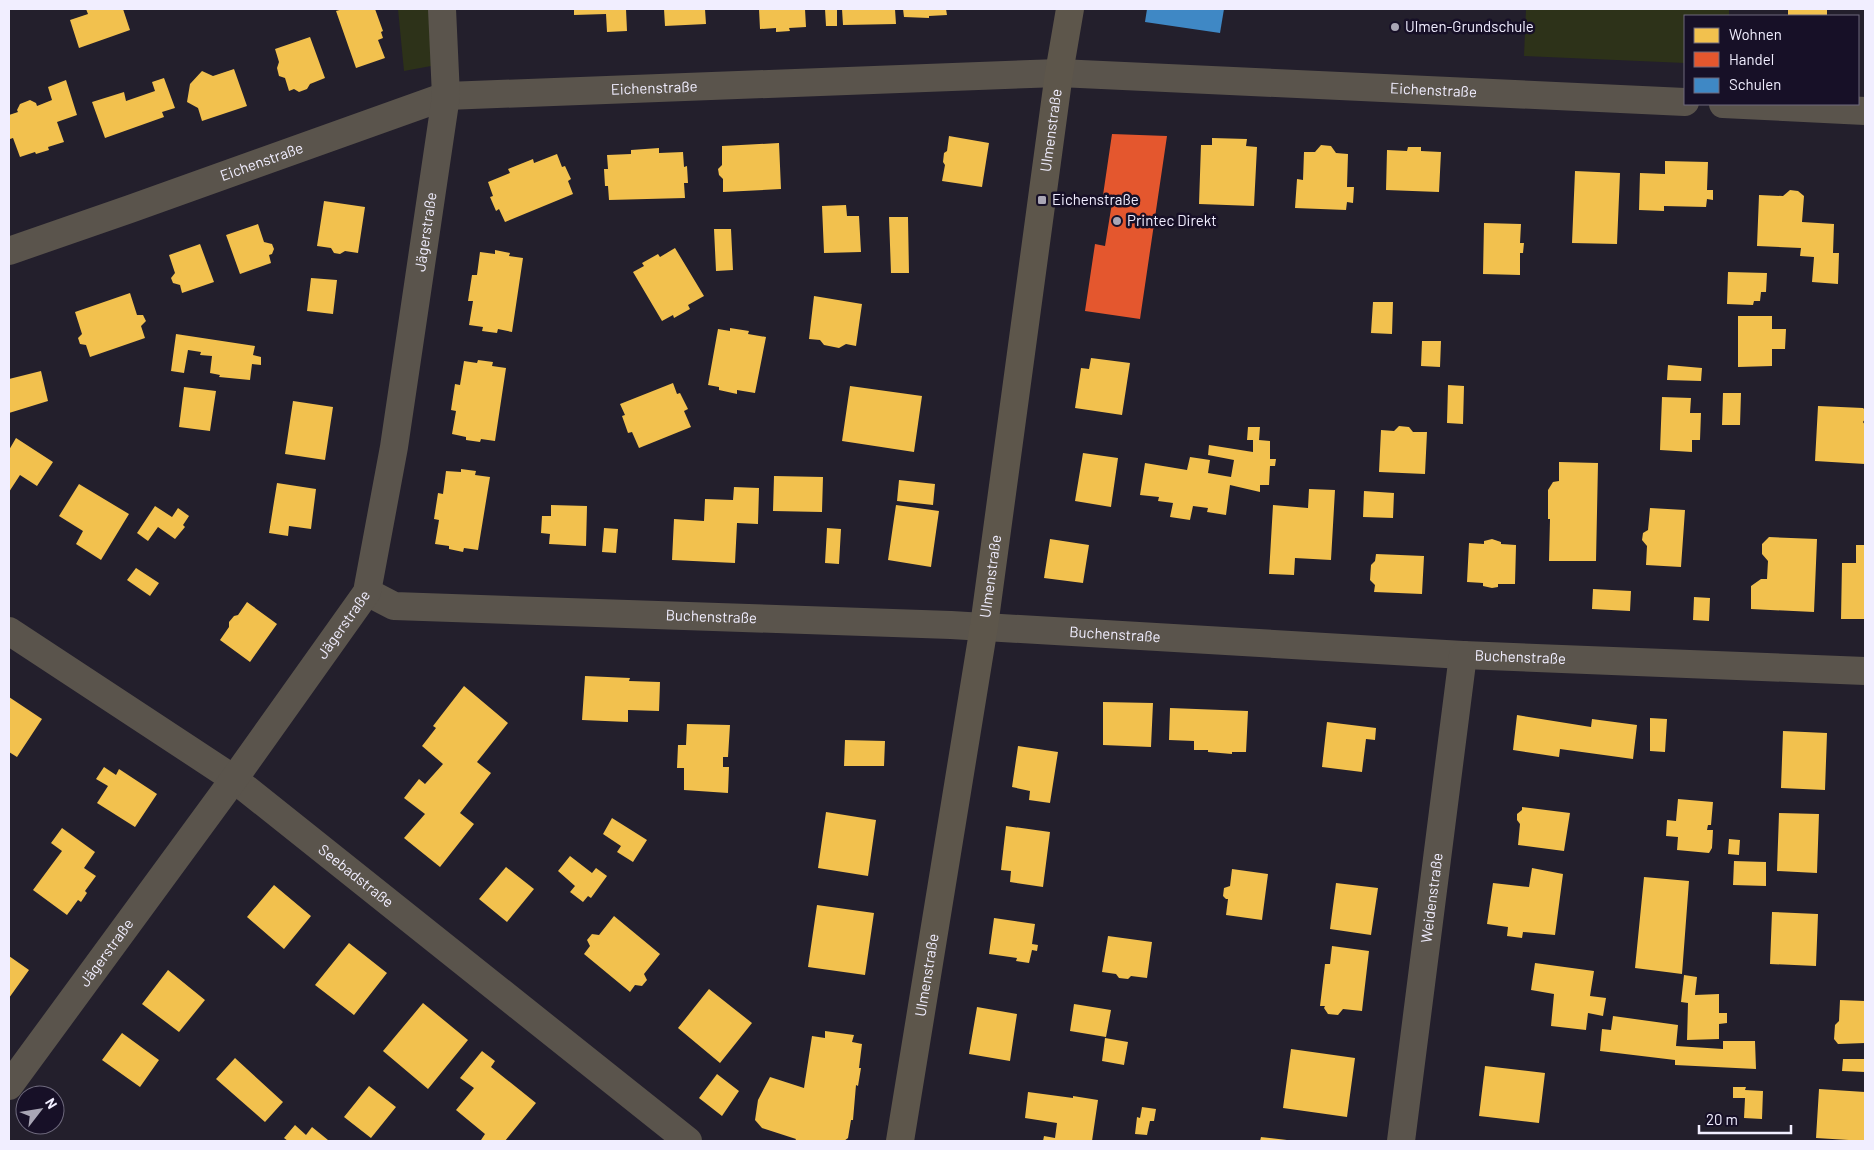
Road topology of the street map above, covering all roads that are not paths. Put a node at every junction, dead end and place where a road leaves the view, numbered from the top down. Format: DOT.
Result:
graph roads {
  1 [pos="442,9"];
  2 [pos="1070,9"];
  3 [pos="1060,72"];
  4 [pos="446,96"];
  5 [pos="1684,102"];
  6 [pos="1747,105"];
  7 [pos="1865,110"];
  8 [pos="9,251"];
  9 [pos="368,592"];
  10 [pos="984,626"];
  11 [pos="9,631"];
  12 [pos="1463,656"];
  13 [pos="1865,671"];
  14 [pos="234,779"];
  15 [pos="9,1086"];
  16 [pos="688,1141"];
  17 [pos="900,1141"];
  18 [pos="1401,1141"];
  1 -- 4 [label="street, Jägerstraße"];
  2 -- 3 [label="street, Ulmenstraße"];
  3 -- 4 [label="street, Eichenstraße"];
  3 -- 5 [label="street, Eichenstraße"];
  3 -- 10 [label="street, Ulmenstraße"];
  4 -- 8 [label="street, Eichenstraße"];
  4 -- 9 [label="street, Jägerstraße"];
  6 -- 7 [label="street"];
  9 -- 10 [label="street, Buchenstraße"];
  9 -- 14 [label="street, Jägerstraße"];
  10 -- 12 [label="street, Buchenstraße"];
  10 -- 17 [label="street, Ulmenstraße"];
  11 -- 14 [label="street, Seebadstraße"];
  12 -- 13 [label="street, Buchenstraße"];
  12 -- 18 [label="street, Weidenstraße"];
  14 -- 15 [label="street, Jägerstraße"];
  14 -- 16 [label="street, Seebadstraße"];
}
